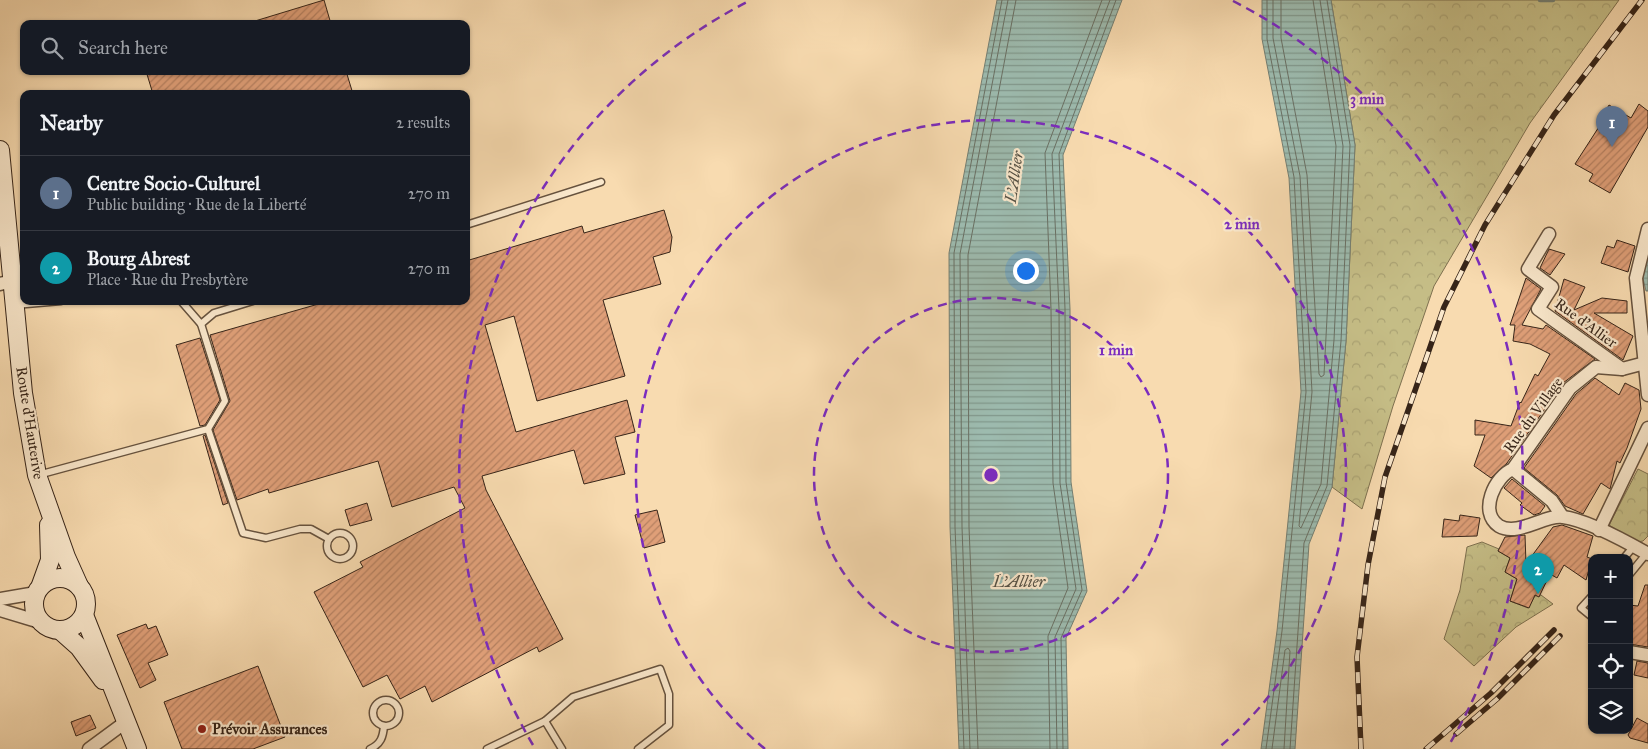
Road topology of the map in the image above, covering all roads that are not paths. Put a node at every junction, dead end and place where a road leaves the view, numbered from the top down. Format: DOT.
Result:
graph roads {
  1 [pos="0,150"];
  2 [pos="601,182"];
  3 [pos="470,224"];
  4 [pos="1648,229"];
  5 [pos="1549,234"];
  6 [pos="6,282"];
  7 [pos="15,305"];
  8 [pos="20,305"];
  9 [pos="184,305"];
  10 [pos="240,305"];
  11 [pos="201,324"];
  12 [pos="1645,363"];
  13 [pos="1622,370"];
  14 [pos="1648,395"];
  15 [pos="1648,428"];
  16 [pos="208,429"];
  17 [pos="1513,469"];
  18 [pos="39,482"];
  19 [pos="1562,516"];
  20 [pos="1599,530"];
  21 [pos="328,539"];
  22 [pos="1634,546"];
  23 [pos="1627,554"];
  24 [pos="1648,554"];
  25 [pos="1633,571"];
  26 [pos="79,586"];
  27 [pos="38,589"];
  28 [pos="0,599"];
  29 [pos="1588,600"];
  30 [pos="0,610"];
  31 [pos="1588,614"];
  32 [pos="84,615"];
  33 [pos="40,622"];
  34 [pos="61,631"];
  35 [pos="1633,653"];
  36 [pos="1648,655"];
  37 [pos="119,703"];
  38 [pos="127,721"];
  39 [pos="545,721"];
  40 [pos="384,726"];
  41 [pos="89,749"];
  42 [pos="137,749"];
  43 [pos="370,749"];
  44 [pos="487,749"];
  45 [pos="562,749"];
  46 [pos="638,749"];
  1 -- 6 [label="main road, Route d'Hauterive"];
  2 -- 3 [label="lane"];
  4 -- 12 [label="street"];
  5 -- 13 [label="street, Rue d'Allier"];
  6 -- 7 [label="main road, Route d'Hauterive"];
  7 -- 8 [label="lane"];
  7 -- 18 [label="main road, Route d'Hauterive"];
  9 -- 11 [label="lane"];
  10 -- 11 [label="lane"];
  11 -- 16 [label="lane"];
  12 -- 13 [label="street, Rue du Village"];
  12 -- 14 [label="street"];
  13 -- 17 [label="street, Rue du Village"];
  15 -- 20 [label="street"];
  16 -- 18 [label="lane"];
  16 -- 21 [label="lane"];
  17 -- 19 [label="street"];
  17 -- 19 [label="street, Rue du Village"];
  18 -- 26 [label="main road, Route d'Hauterive"];
  18 -- 27 [label="main road, Route d'Hauterive"];
  19 -- 20 [label="street"];
  20 -- 22 [label="street"];
  21 -- 21 [label="lane"];
  22 -- 23 [label="lane"];
  22 -- 24 [label="street"];
  24 -- 25 [label="lane"];
  26 -- 27 [label="main road"];
  26 -- 32 [label="main road"];
  27 -- 28 [label="street"];
  27 -- 33 [label="main road"];
  29 -- 31 [label="lane"];
  30 -- 33 [label="street"];
  32 -- 34 [label="main road"];
  32 -- 37 [label="main road"];
  33 -- 34 [label="main road"];
  34 -- 37 [label="main road"];
  35 -- 36 [label="street"];
  37 -- 38 [label="main road"];
  38 -- 41 [label="street"];
  38 -- 42 [label="main road"];
  39 -- 44 [label="lane"];
  39 -- 45 [label="lane"];
  39 -- 46 [label="lane"];
  40 -- 40 [label="lane"];
  40 -- 43 [label="lane"];
}
